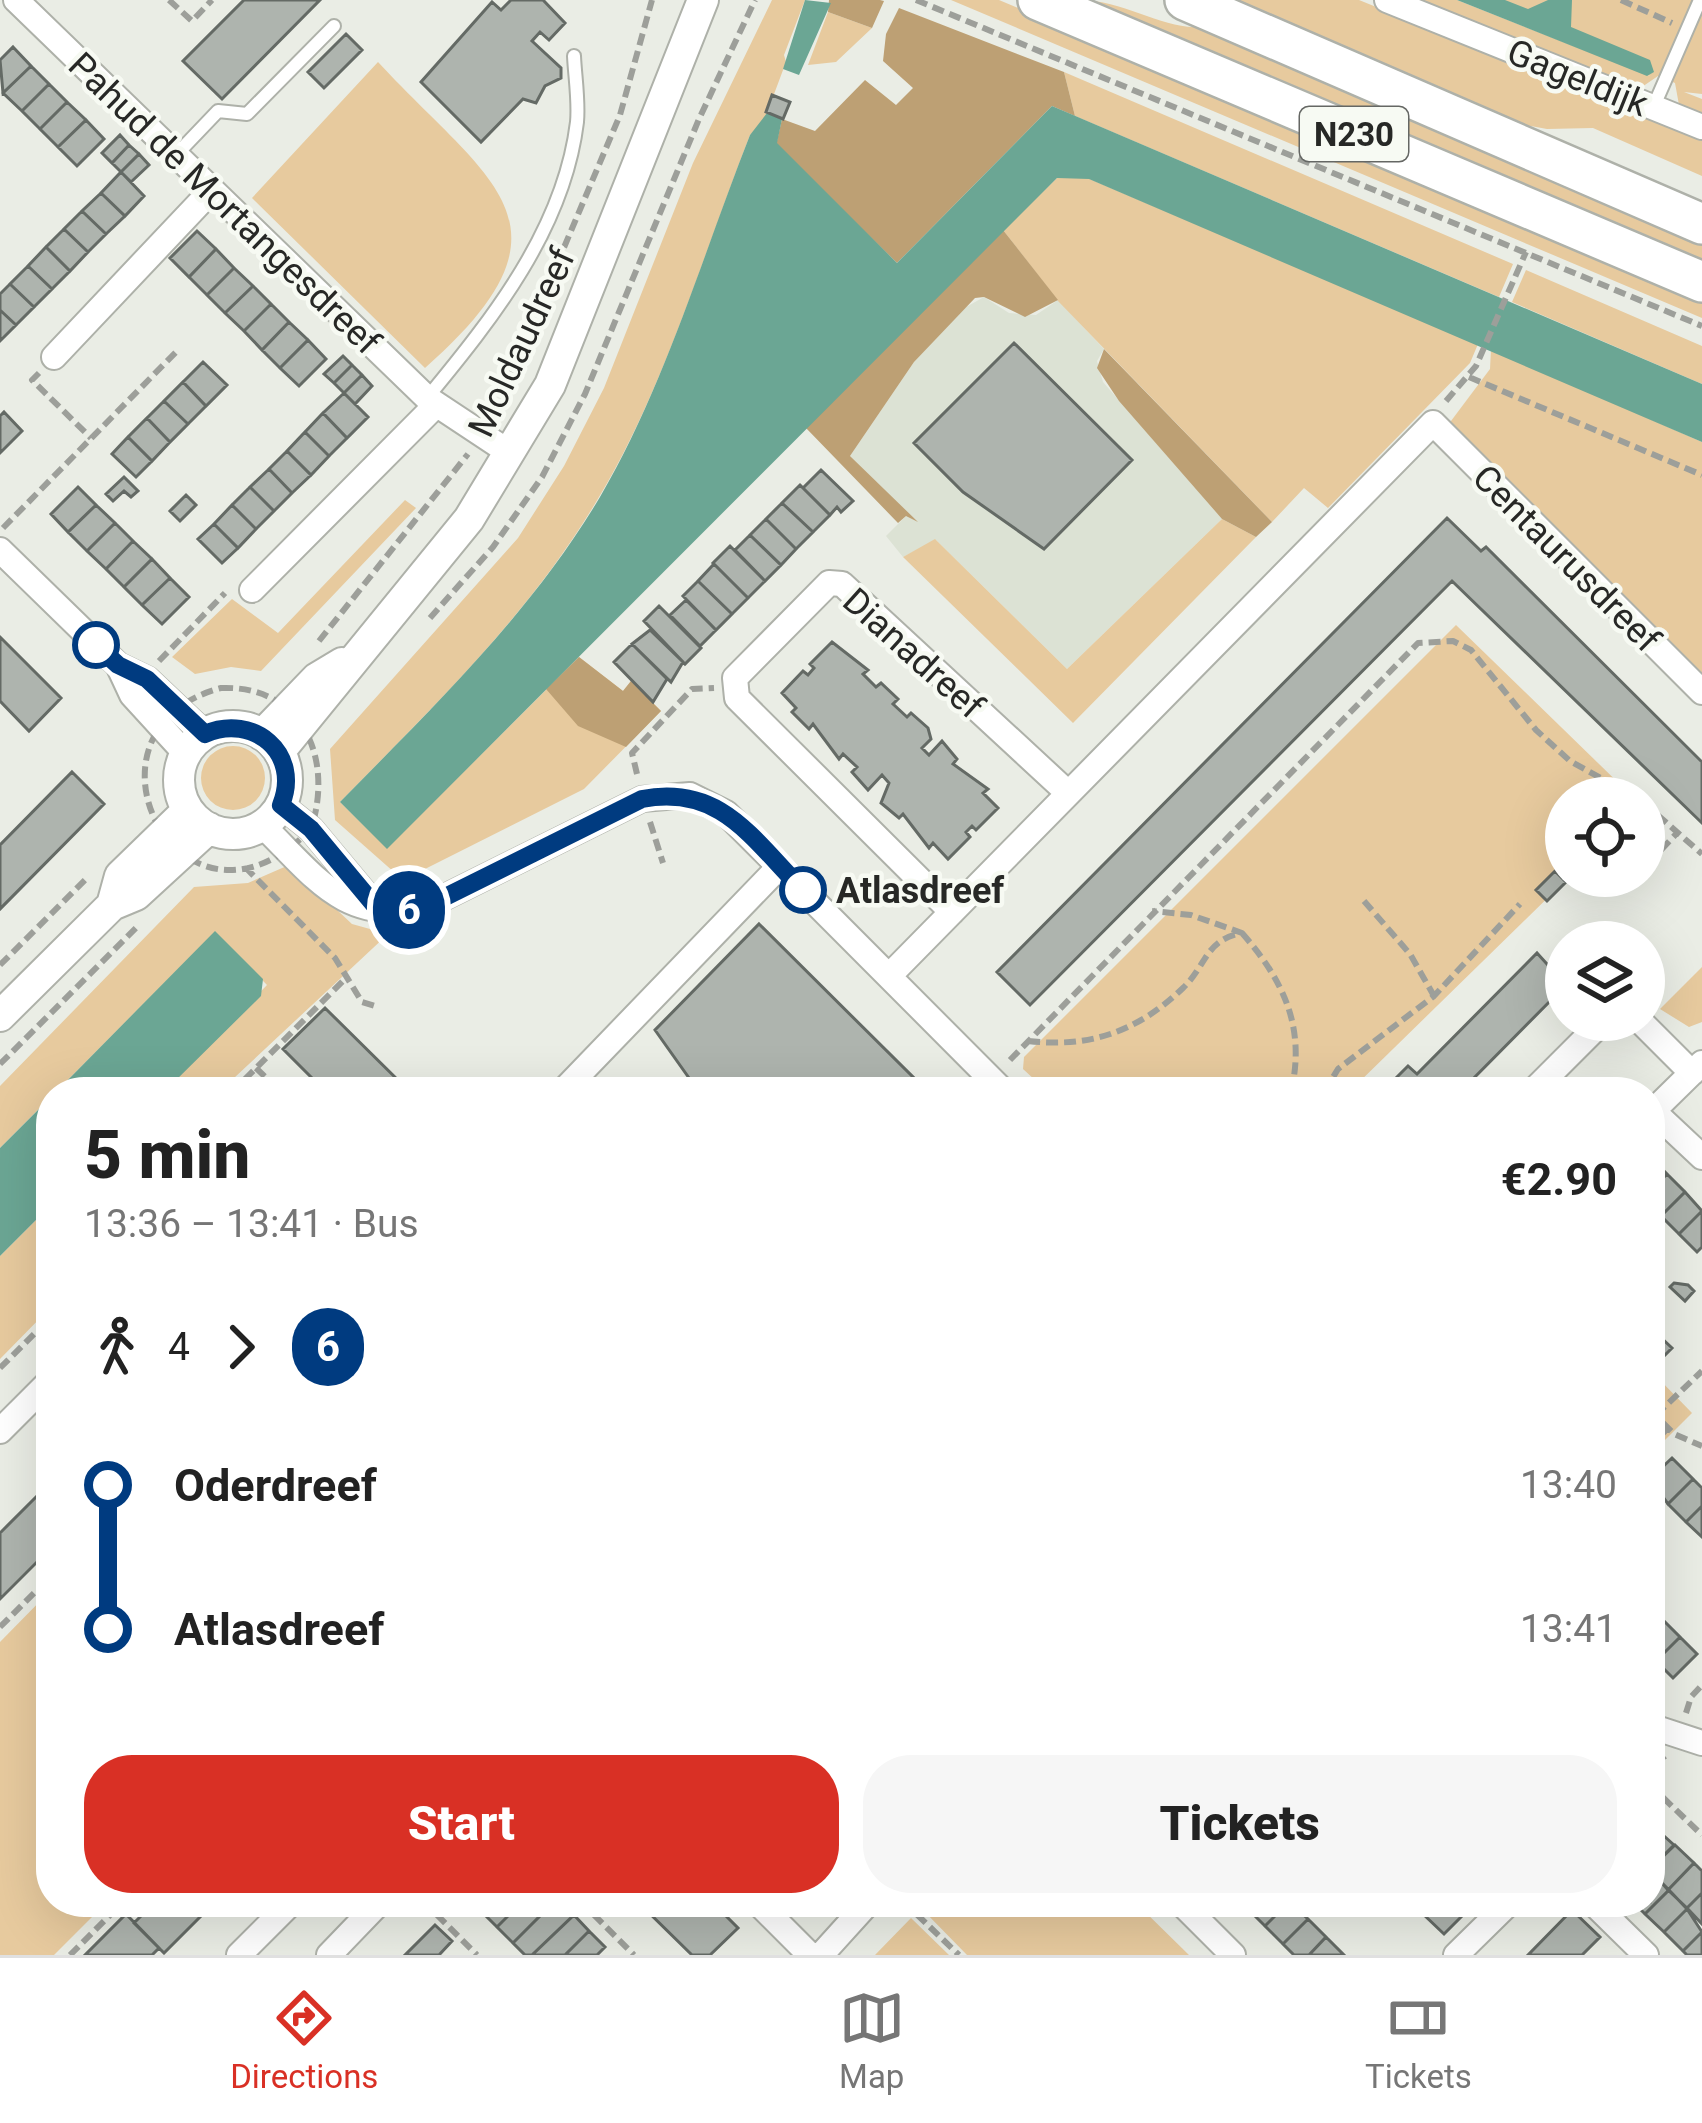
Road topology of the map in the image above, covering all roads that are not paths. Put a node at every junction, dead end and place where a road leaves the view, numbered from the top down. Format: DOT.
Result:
graph roads {
  1 [pos="16,0"];
  2 [pos="1038,0"];
  3 [pos="1185,0"];
  4 [pos="1387,0"];
  5 [pos="1700,0"];
  6 [pos="699,3"];
  7 [pos="334,26"];
  8 [pos="574,56"];
  9 [pos="1653,108"];
  10 [pos="1702,128"];
  11 [pos="175,157"];
  12 [pos="210,192"];
  13 [pos="1702,224"];
  14 [pos="1702,282"];
  15 [pos="54,357"];
  16 [pos="431,401"];
  17 [pos="510,453"];
  18 [pos="0,550"];
  19 [pos="252,590"];
  20 [pos="118,665"];
  21 [pos="1702,692"];
  22 [pos="270,743"];
  23 [pos="195,744"];
  24 [pos="1068,793"];
  25 [pos="272,815"];
  26 [pos="199,819"];
  27 [pos="779,866"];
  28 [pos="952,912"];
  29 [pos="889,976"];
  30 [pos="0,1016"];
  31 [pos="1583,1041"];
  32 [pos="1664,1041"];
  33 [pos="1697,1068"];
  34 [pos="576,1077"];
  35 [pos="981,1077"];
  36 [pos="1547,1077"];
  37 [pos="1665,1100"];
  38 [pos="1665,1124"];
  39 [pos="1702,1157"];
  40 [pos="36,1395"];
  41 [pos="0,1430"];
  42 [pos="1665,1731"];
  43 [pos="1702,1743"];
  44 [pos="277,1917"];
  45 [pos="366,1917"];
  46 [pos="772,1917"];
  47 [pos="855,1917"];
  48 [pos="1195,1917"];
  49 [pos="1495,1917"];
  50 [pos="1607,1917"];
  51 [pos="239,1955"];
  52 [pos="329,1955"];
  53 [pos="810,1955"];
  54 [pos="821,1955"];
  55 [pos="1233,1955"];
  56 [pos="1456,1955"];
  57 [pos="1646,1955"];
  1 -- 11 [label="street, Pahud de Mortangesdreef"];
  2 -- 14 [label="highway, N230"];
  3 -- 13 [label="highway, N230"];
  4 -- 9 [label="street, Gageldijk"];
  5 -- 9 [label="lane"];
  6 -- 17 [label="street, Moldaudreef"];
  7 -- 11 [label="lane"];
  8 -- 16 [label="lane"];
  9 -- 10 [label="street, Gageldijk"];
  11 -- 12 [label="street, Pahud de Mortangesdreef"];
  12 -- 15 [label="street"];
  12 -- 16 [label="street, Pahud de Mortangesdreef"];
  16 -- 17 [label="street, Pahud de Mortangesdreef"];
  16 -- 19 [label="street"];
  17 -- 22 [label="street, Moldaudreef"];
  18 -- 20 [label="street"];
  20 -- 23 [label="street"];
  20 -- 23 [label="street"];
  21 -- 24 [label="street, Centaurusdreef"];
  22 -- 23 [label="street"];
  22 -- 25 [label="street"];
  23 -- 26 [label="street"];
  24 -- 28 [label="street"];
  24 -- 28 [label="street, Dianadreef"];
  25 -- 26 [label="street"];
  25 -- 27 [label="street"];
  26 -- 30 [label="street"];
  27 -- 29 [label="street"];
  27 -- 34 [label="street"];
  28 -- 29 [label="street"];
  29 -- 35 [label="street"];
  31 -- 36 [label="street"];
  32 -- 33 [label="street"];
  33 -- 37 [label="street"];
  38 -- 39 [label="street"];
  40 -- 41 [label="street"];
  42 -- 43 [label="street"];
  44 -- 51 [label="street"];
  45 -- 52 [label="street"];
  46 -- 53 [label="street"];
  47 -- 54 [label="street"];
  48 -- 55 [label="street"];
  49 -- 56 [label="street"];
  50 -- 57 [label="street"];
}
